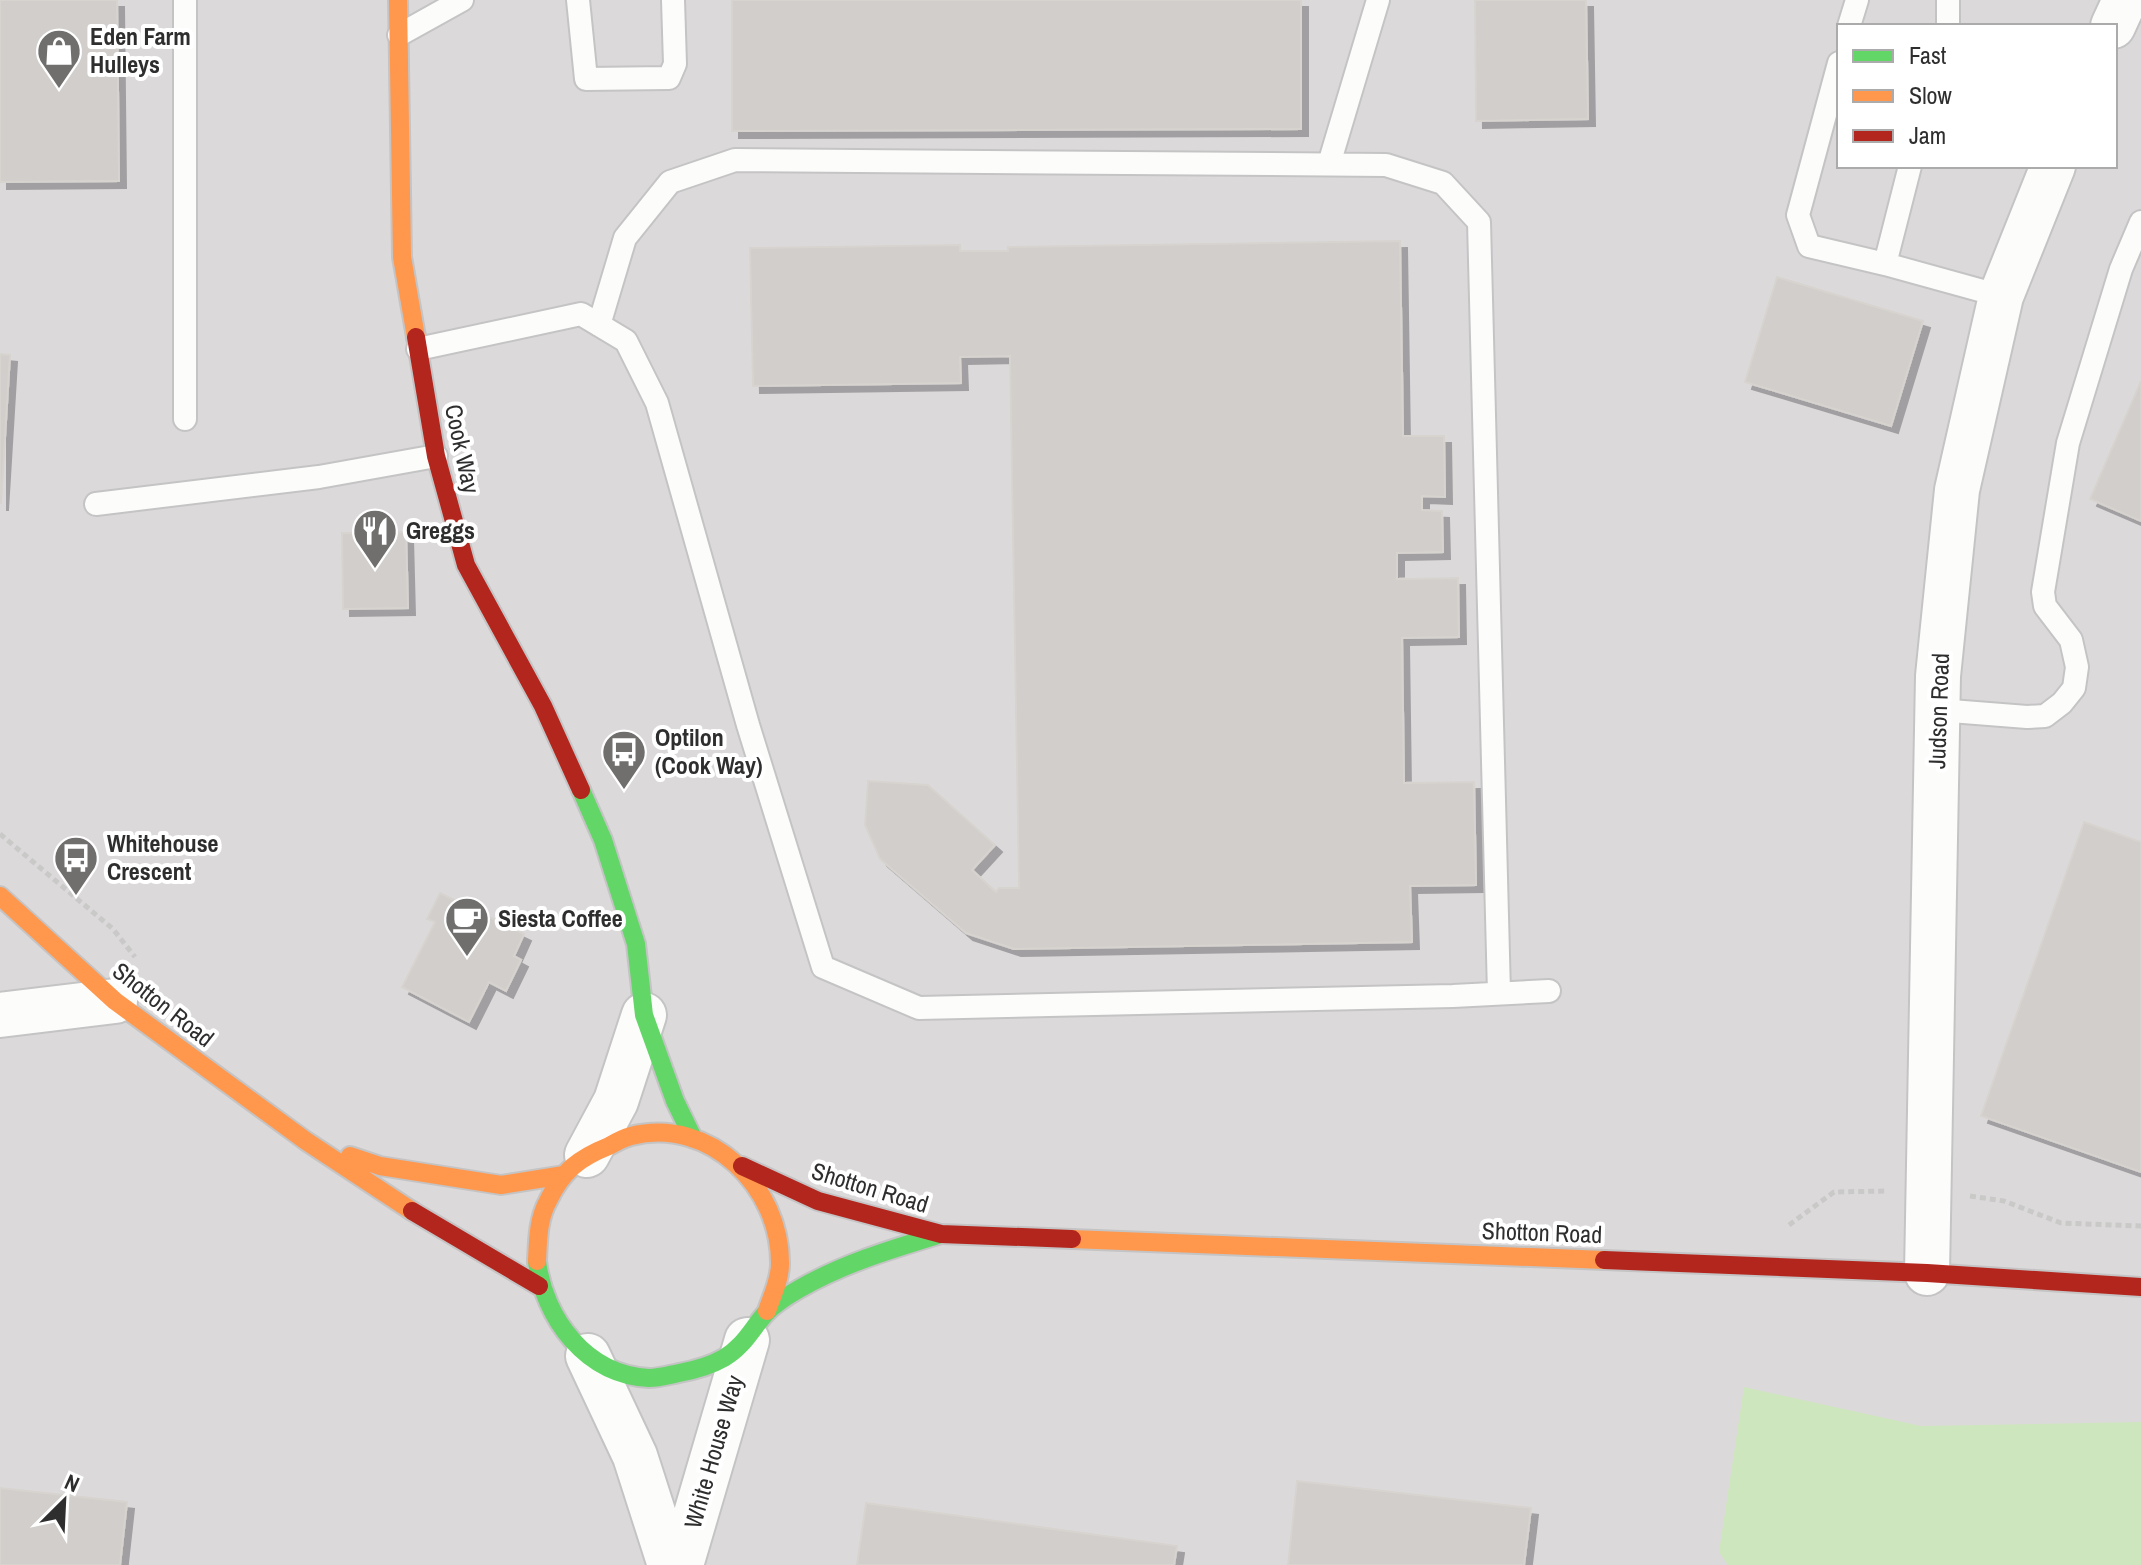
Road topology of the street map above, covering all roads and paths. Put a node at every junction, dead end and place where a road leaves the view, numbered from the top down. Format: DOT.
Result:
graph roads {
  1 [pos="185,0"];
  2 [pos="398,0"];
  3 [pos="462,0"];
  4 [pos="578,0"];
  5 [pos="673,0"];
  6 [pos="1378,0"];
  7 [pos="1857,0"];
  8 [pos="1948,0"];
  9 [pos="2125,0"];
  10 [pos="1850,24"];
  11 [pos="1948,24"];
  12 [pos="2114,24"];
  13 [pos="399,35"];
  14 [pos="1837,70"];
  15 [pos="1329,164"];
  16 [pos="1909,168"];
  17 [pos="2052,168"];
  18 [pos="2141,222"];
  19 [pos="1885,264"];
  20 [pos="2001,296"];
  21 [pos="599,325"];
  22 [pos="418,349"];
  23 [pos="185,419"];
  24 [pos="436,456"];
  25 [pos="96,504"];
  26 [pos="1938,710"];
  27 [pos="0,834"];
  28 [pos="0,896"];
  29 [pos="142,965"];
  30 [pos="1549,991"];
  31 [pos="1499,993"];
  32 [pos="115,1001"];
  33 [pos="0,1015"];
  34 [pos="644,1015"];
  35 [pos="693,1138"];
  36 [pos="306,1141"];
  37 [pos="575,1165"];
  38 [pos="742,1166"];
  39 [pos="1927,1189"];
  40 [pos="2141,1226"];
  41 [pos="1780,1231"];
  42 [pos="941,1234"];
  43 [pos="1927,1273"];
  44 [pos="539,1286"];
  45 [pos="2141,1287"];
  46 [pos="757,1325"];
  47 [pos="588,1356"];
  48 [pos="670,1565"];
  49 [pos="681,1565"];
  1 -- 23 [label="lane"];
  2 -- 13 [label="street, Cook Way"];
  3 -- 13 [label="lane"];
  4 -- 5 [label="lane"];
  6 -- 15 [label="lane"];
  7 -- 10 [label="lane"];
  8 -- 11 [label="lane"];
  9 -- 12 [label="street"];
  13 -- 22 [label="street, Cook Way"];
  14 -- 19 [label="lane"];
  15 -- 21 [label="lane"];
  15 -- 31 [label="lane"];
  16 -- 19 [label="lane"];
  17 -- 20 [label="street, Judson Road"];
  18 -- 26 [label="lane"];
  19 -- 20 [label="lane"];
  20 -- 26 [label="street, Judson Road"];
  21 -- 22 [label="lane"];
  21 -- 31 [label="lane"];
  22 -- 24 [label="street, Cook Way"];
  24 -- 25 [label="lane"];
  24 -- 34 [label="street, Cook Way"];
  26 -- 39 [label="street, Judson Road"];
  27 -- 29 [label="path"];
  28 -- 32 [label="street, Shotton Road"];
  30 -- 31 [label="lane"];
  32 -- 33 [label="street"];
  32 -- 36 [label="street, Shotton Road"];
  34 -- 35 [label="street, Cook Way"];
  34 -- 37 [label="street"];
  35 -- 37 [label="street, White House Way"];
  35 -- 38 [label="street, White House Way"];
  36 -- 37 [label="street, Shotton Road"];
  36 -- 44 [label="street, Shotton Road"];
  37 -- 44 [label="street, White House Way"];
  38 -- 42 [label="street, Shotton Road"];
  38 -- 46 [label="street, White House Way"];
  39 -- 40 [label="path"];
  39 -- 41 [label="path"];
  39 -- 43 [label="street, Judson Road"];
  42 -- 43 [label="street, Shotton Road"];
  42 -- 46 [label="street, Shotton Road"];
  43 -- 45 [label="street, Shotton Road"];
  44 -- 47 [label="street, White House Way"];
  46 -- 47 [label="street, White House Way"];
  46 -- 49 [label="street, White House Way"];
  47 -- 48 [label="street, White House Way"];
}
